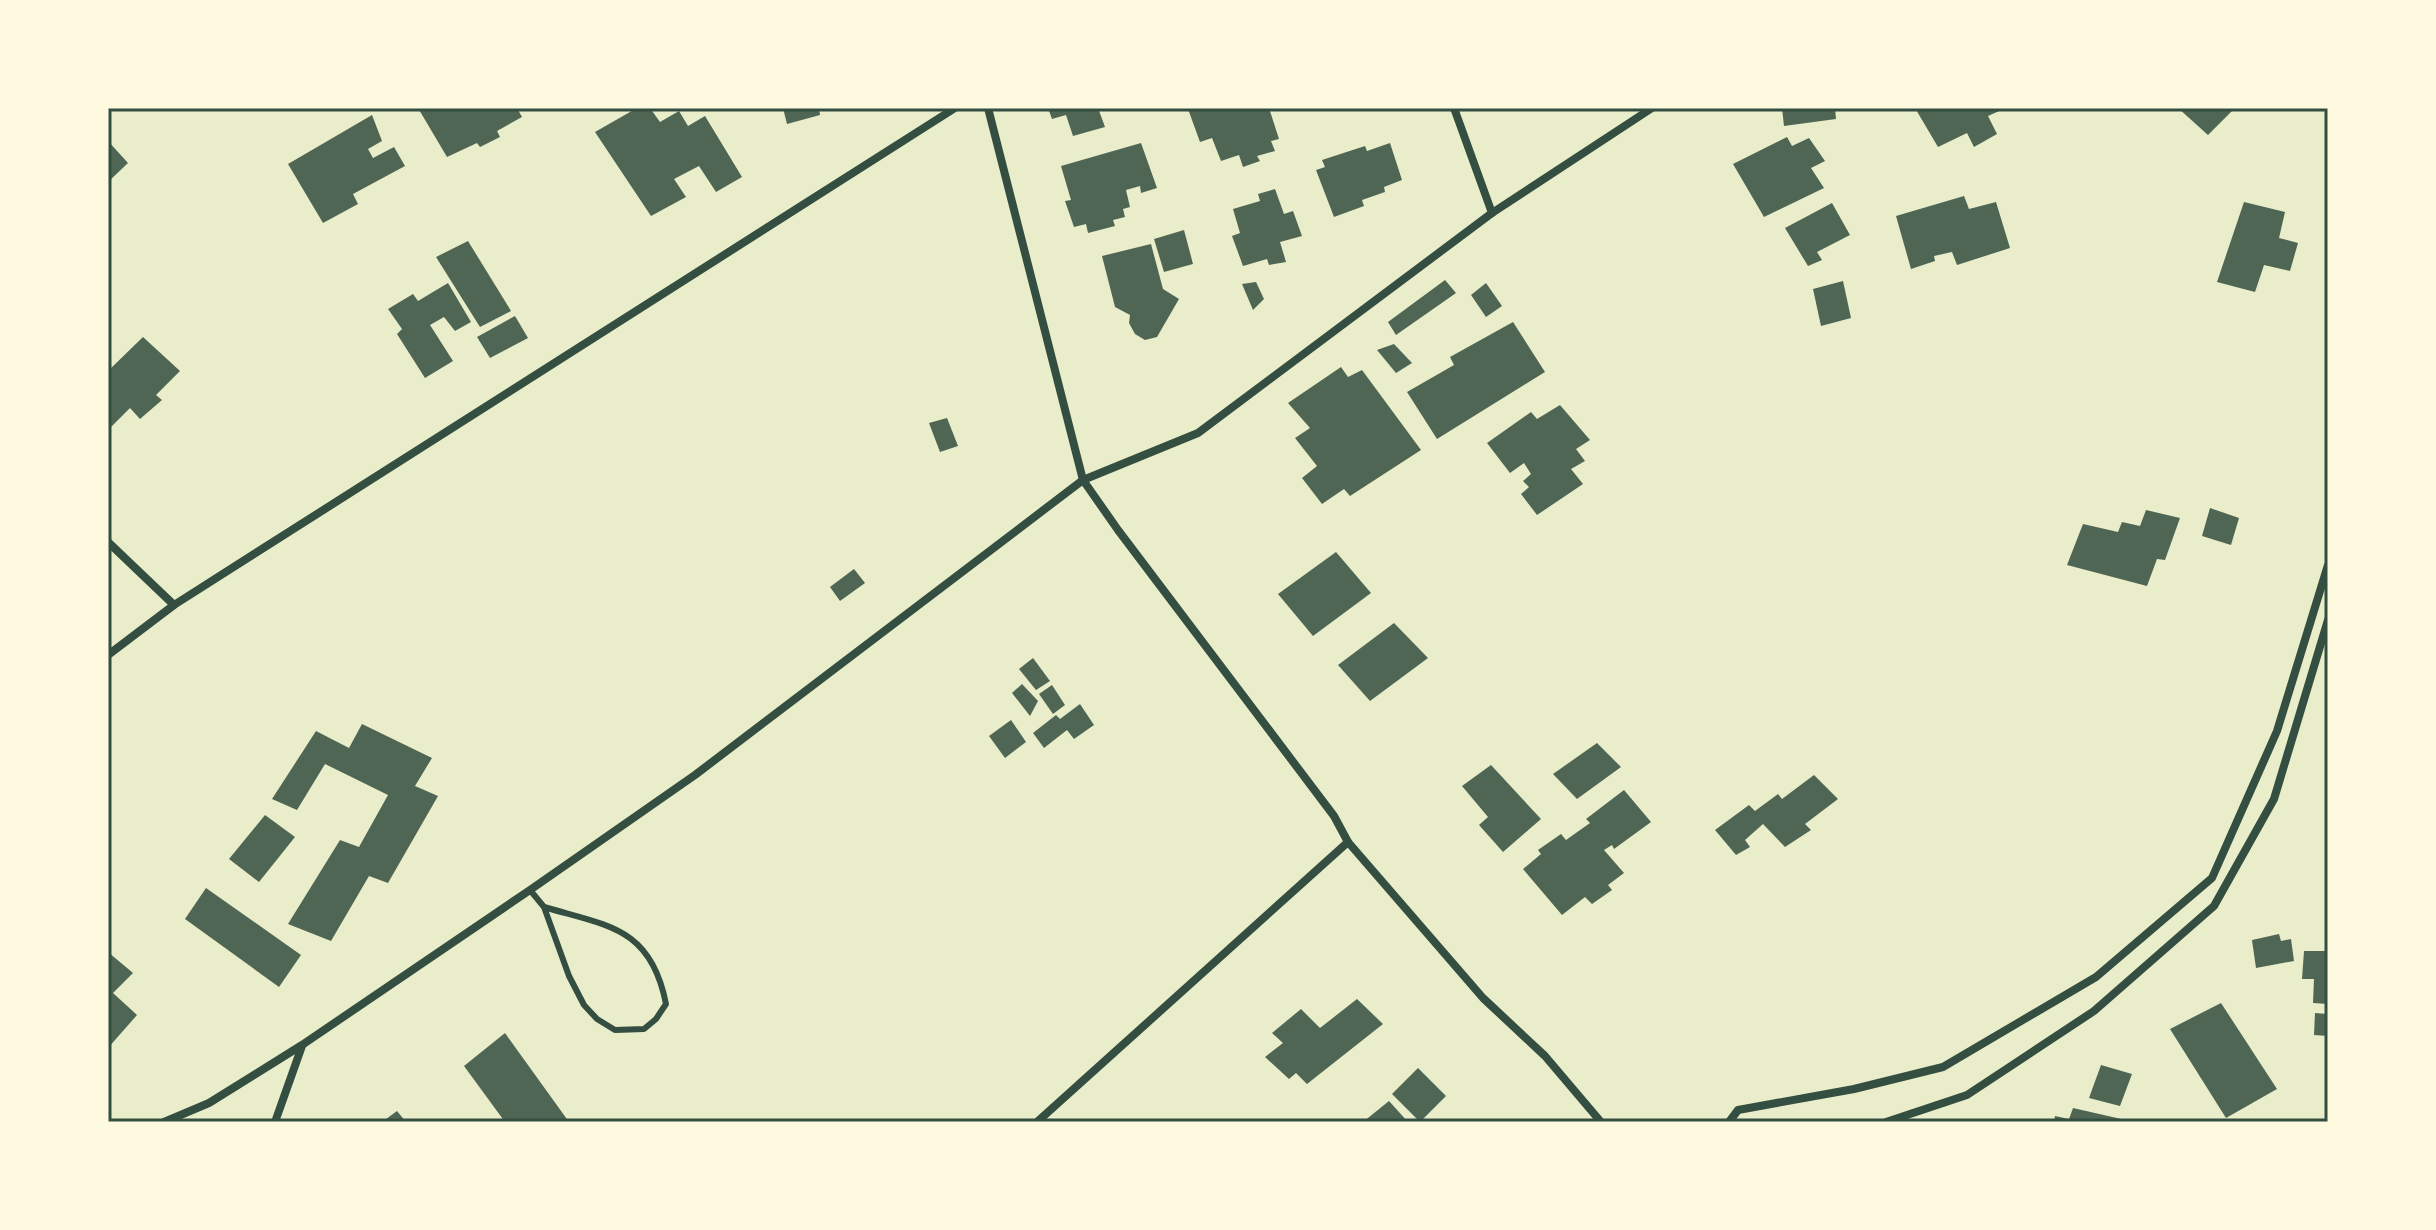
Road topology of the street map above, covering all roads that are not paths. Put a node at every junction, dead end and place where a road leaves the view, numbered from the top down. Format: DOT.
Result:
graph roads {
  1 [pos="955,108"];
  2 [pos="988,108"];
  3 [pos="1454,108"];
  4 [pos="1652,108"];
  5 [pos="1492,213"];
  6 [pos="1083,480"];
  7 [pos="108,542"];
  8 [pos="2328,565"];
  9 [pos="174,605"];
  10 [pos="2328,620"];
  11 [pos="108,655"];
  12 [pos="1348,842"];
  13 [pos="530,890"];
  14 [pos="544,907"];
  15 [pos="302,1045"];
  16 [pos="164,1122"];
  17 [pos="275,1122"];
  18 [pos="1037,1122"];
  19 [pos="1601,1122"];
  20 [pos="1729,1122"];
  21 [pos="1886,1122"];
  1 -- 9 [label="street"];
  2 -- 6 [label="street"];
  3 -- 5 [label="street"];
  4 -- 5 [label="street"];
  5 -- 6 [label="street"];
  6 -- 12 [label="street"];
  6 -- 13 [label="street"];
  7 -- 9 [label="street"];
  8 -- 20 [label="street"];
  9 -- 11 [label="street"];
  10 -- 21 [label="street"];
  12 -- 18 [label="street"];
  12 -- 19 [label="street"];
  13 -- 14 [label="lane"];
  13 -- 15 [label="street"];
  14 -- 14 [label="lane"];
  15 -- 16 [label="street"];
  15 -- 17 [label="street"];
}
